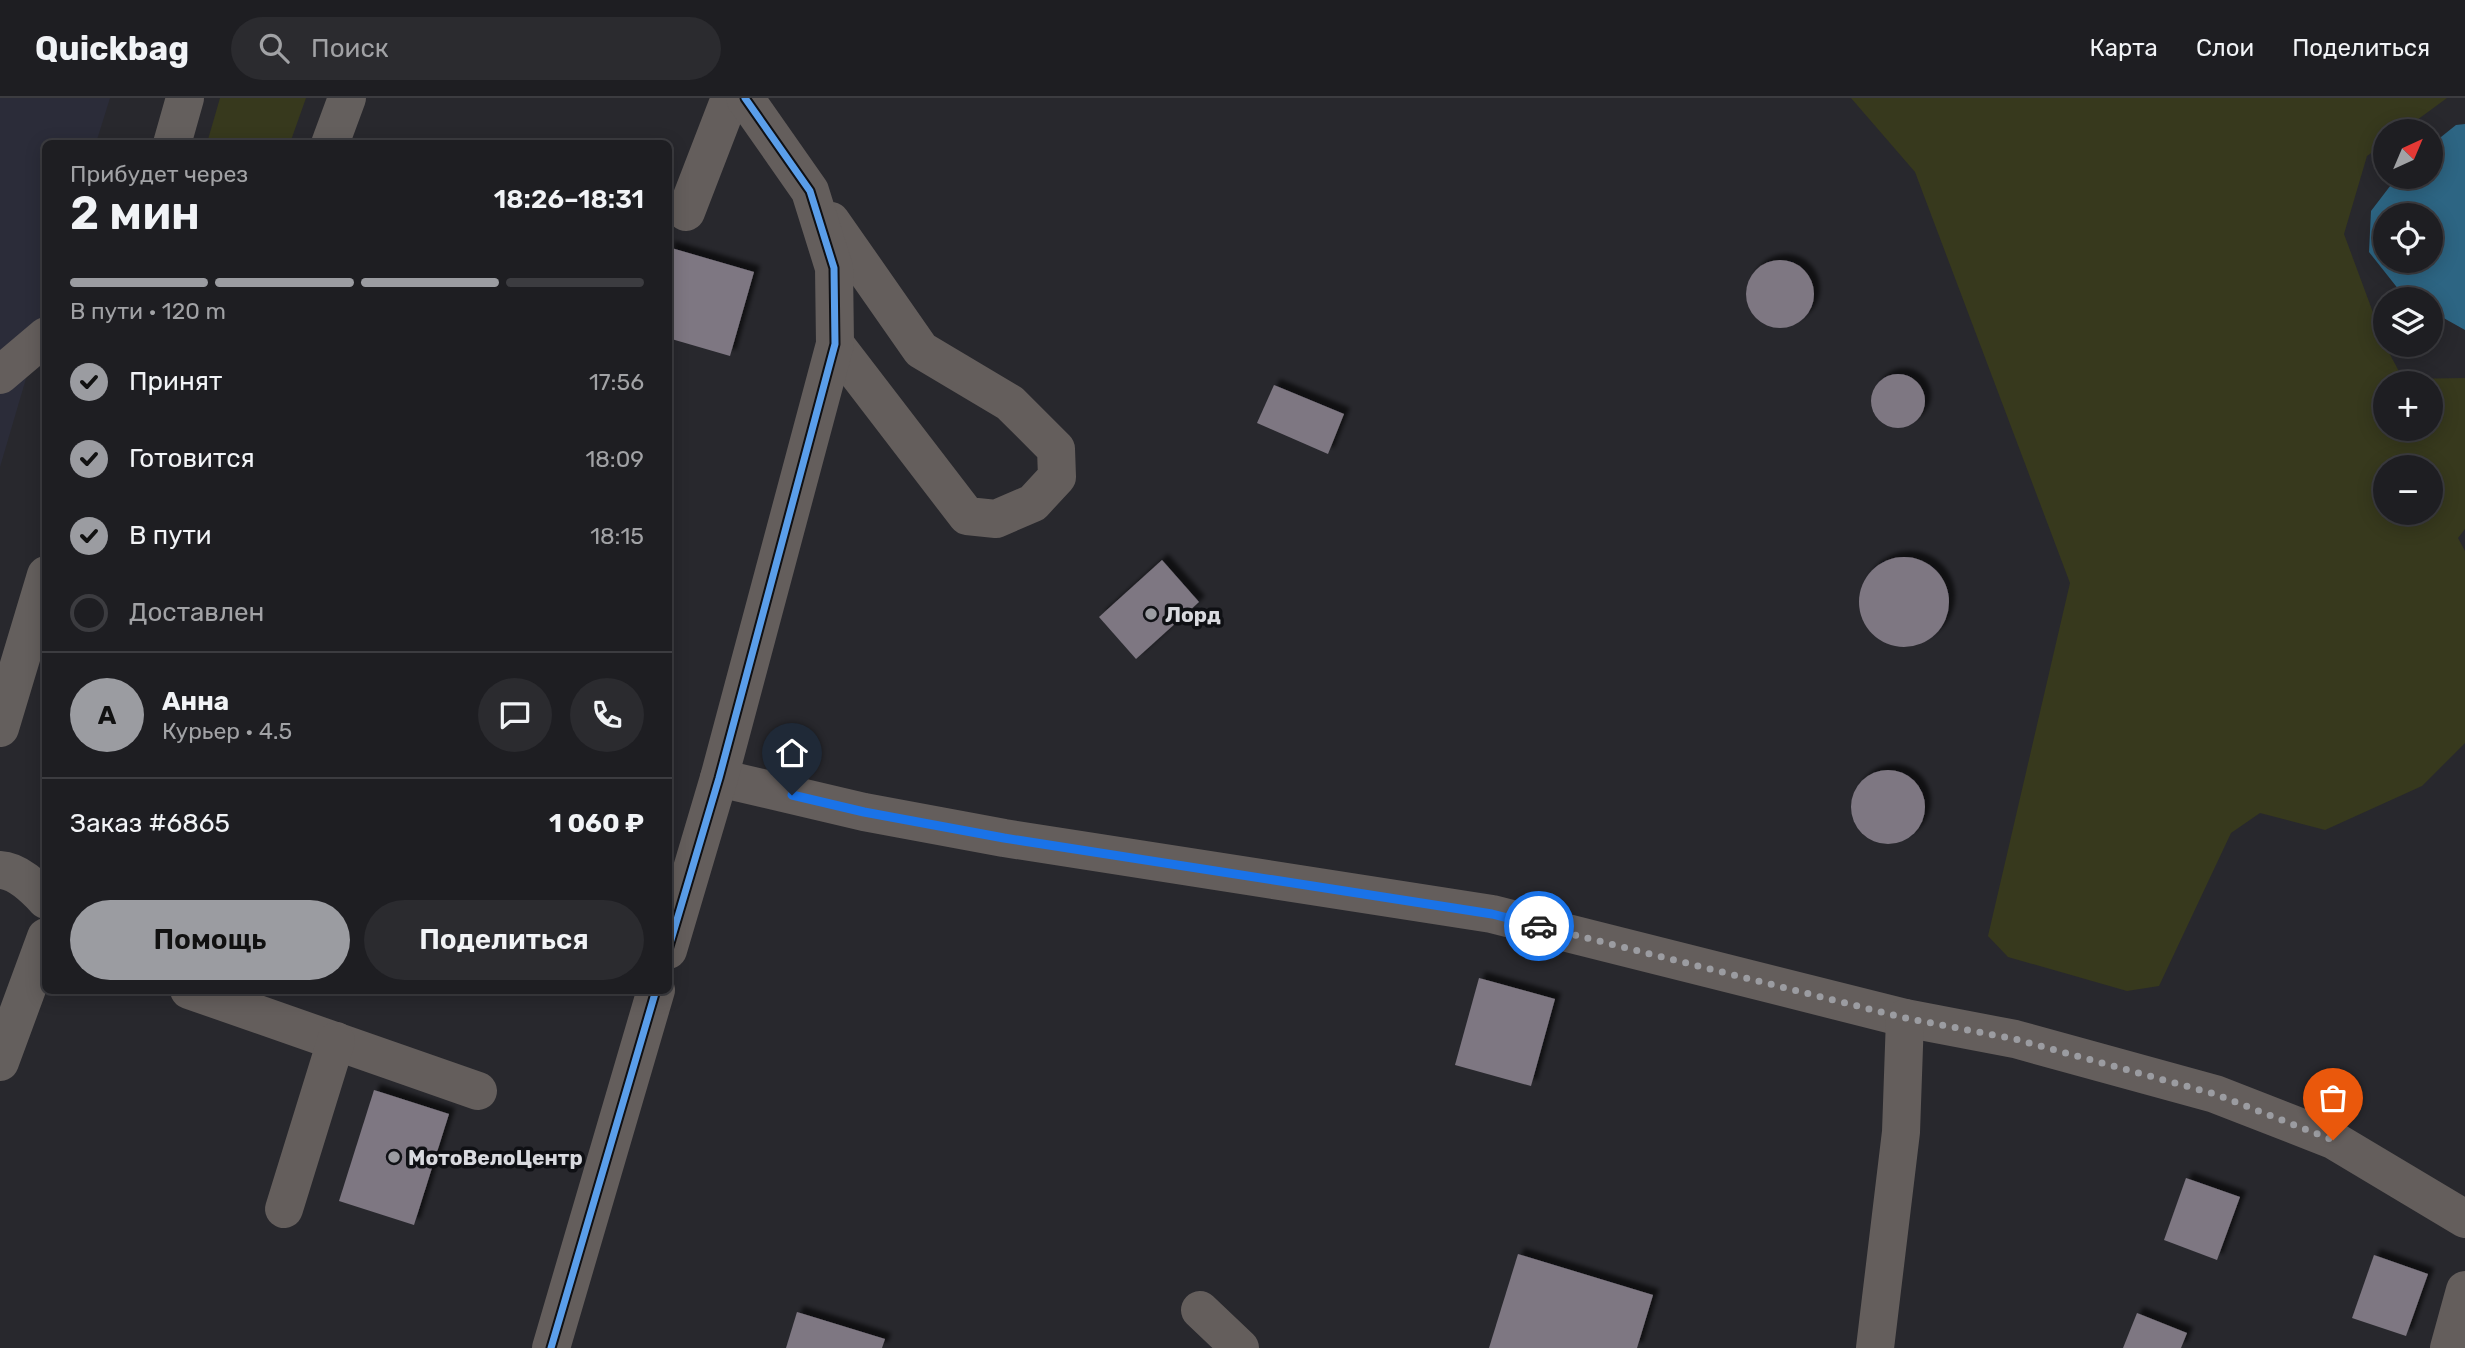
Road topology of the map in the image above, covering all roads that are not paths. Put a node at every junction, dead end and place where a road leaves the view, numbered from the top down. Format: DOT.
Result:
graph roads {
  1 [pos="185,98"];
  2 [pos="347,98"];
  3 [pos="730,98"];
  4 [pos="745,98"];
  5 [pos="173,140"];
  6 [pos="331,140"];
  7 [pos="810,191"];
  8 [pos="685,212"];
  9 [pos="42,339"];
  10 [pos="835,344"];
  11 [pos="0,375"];
  12 [pos="42,588"];
  13 [pos="0,728"];
  14 [pos="719,778"];
  15 [pos="0,870"];
  16 [pos="42,896"];
  17 [pos="672,937"];
  18 [pos="42,947"];
  19 [pos="201,994"];
  20 [pos="655,994"];
  21 [pos="1905,1018"];
  22 [pos="336,1041"];
  23 [pos="0,1062"];
  24 [pos="478,1091"];
  25 [pos="284,1209"];
  26 [pos="2465,1219"];
  27 [pos="2465,1290"];
  28 [pos="1200,1310"];
  29 [pos="551,1348"];
  30 [pos="1240,1348"];
  31 [pos="1875,1348"];
  32 [pos="2449,1348"];
  1 -- 5 [label="main road"];
  2 -- 6 [label="main road"];
  3 -- 8 [label="street"];
  4 -- 7 [label="street"];
  7 -- 10 [label="street"];
  7 -- 10 [label="street"];
  9 -- 11 [label="street"];
  10 -- 14 [label="street"];
  12 -- 13 [label="main road"];
  14 -- 17 [label="street"];
  14 -- 21 [label="street"];
  15 -- 16 [label="main road"];
  18 -- 23 [label="main road"];
  19 -- 22 [label="street"];
  20 -- 29 [label="street"];
  21 -- 26 [label="street"];
  21 -- 31 [label="street"];
  22 -- 24 [label="street"];
  22 -- 25 [label="street"];
  27 -- 32 [label="street"];
  28 -- 30 [label="street"];
}
